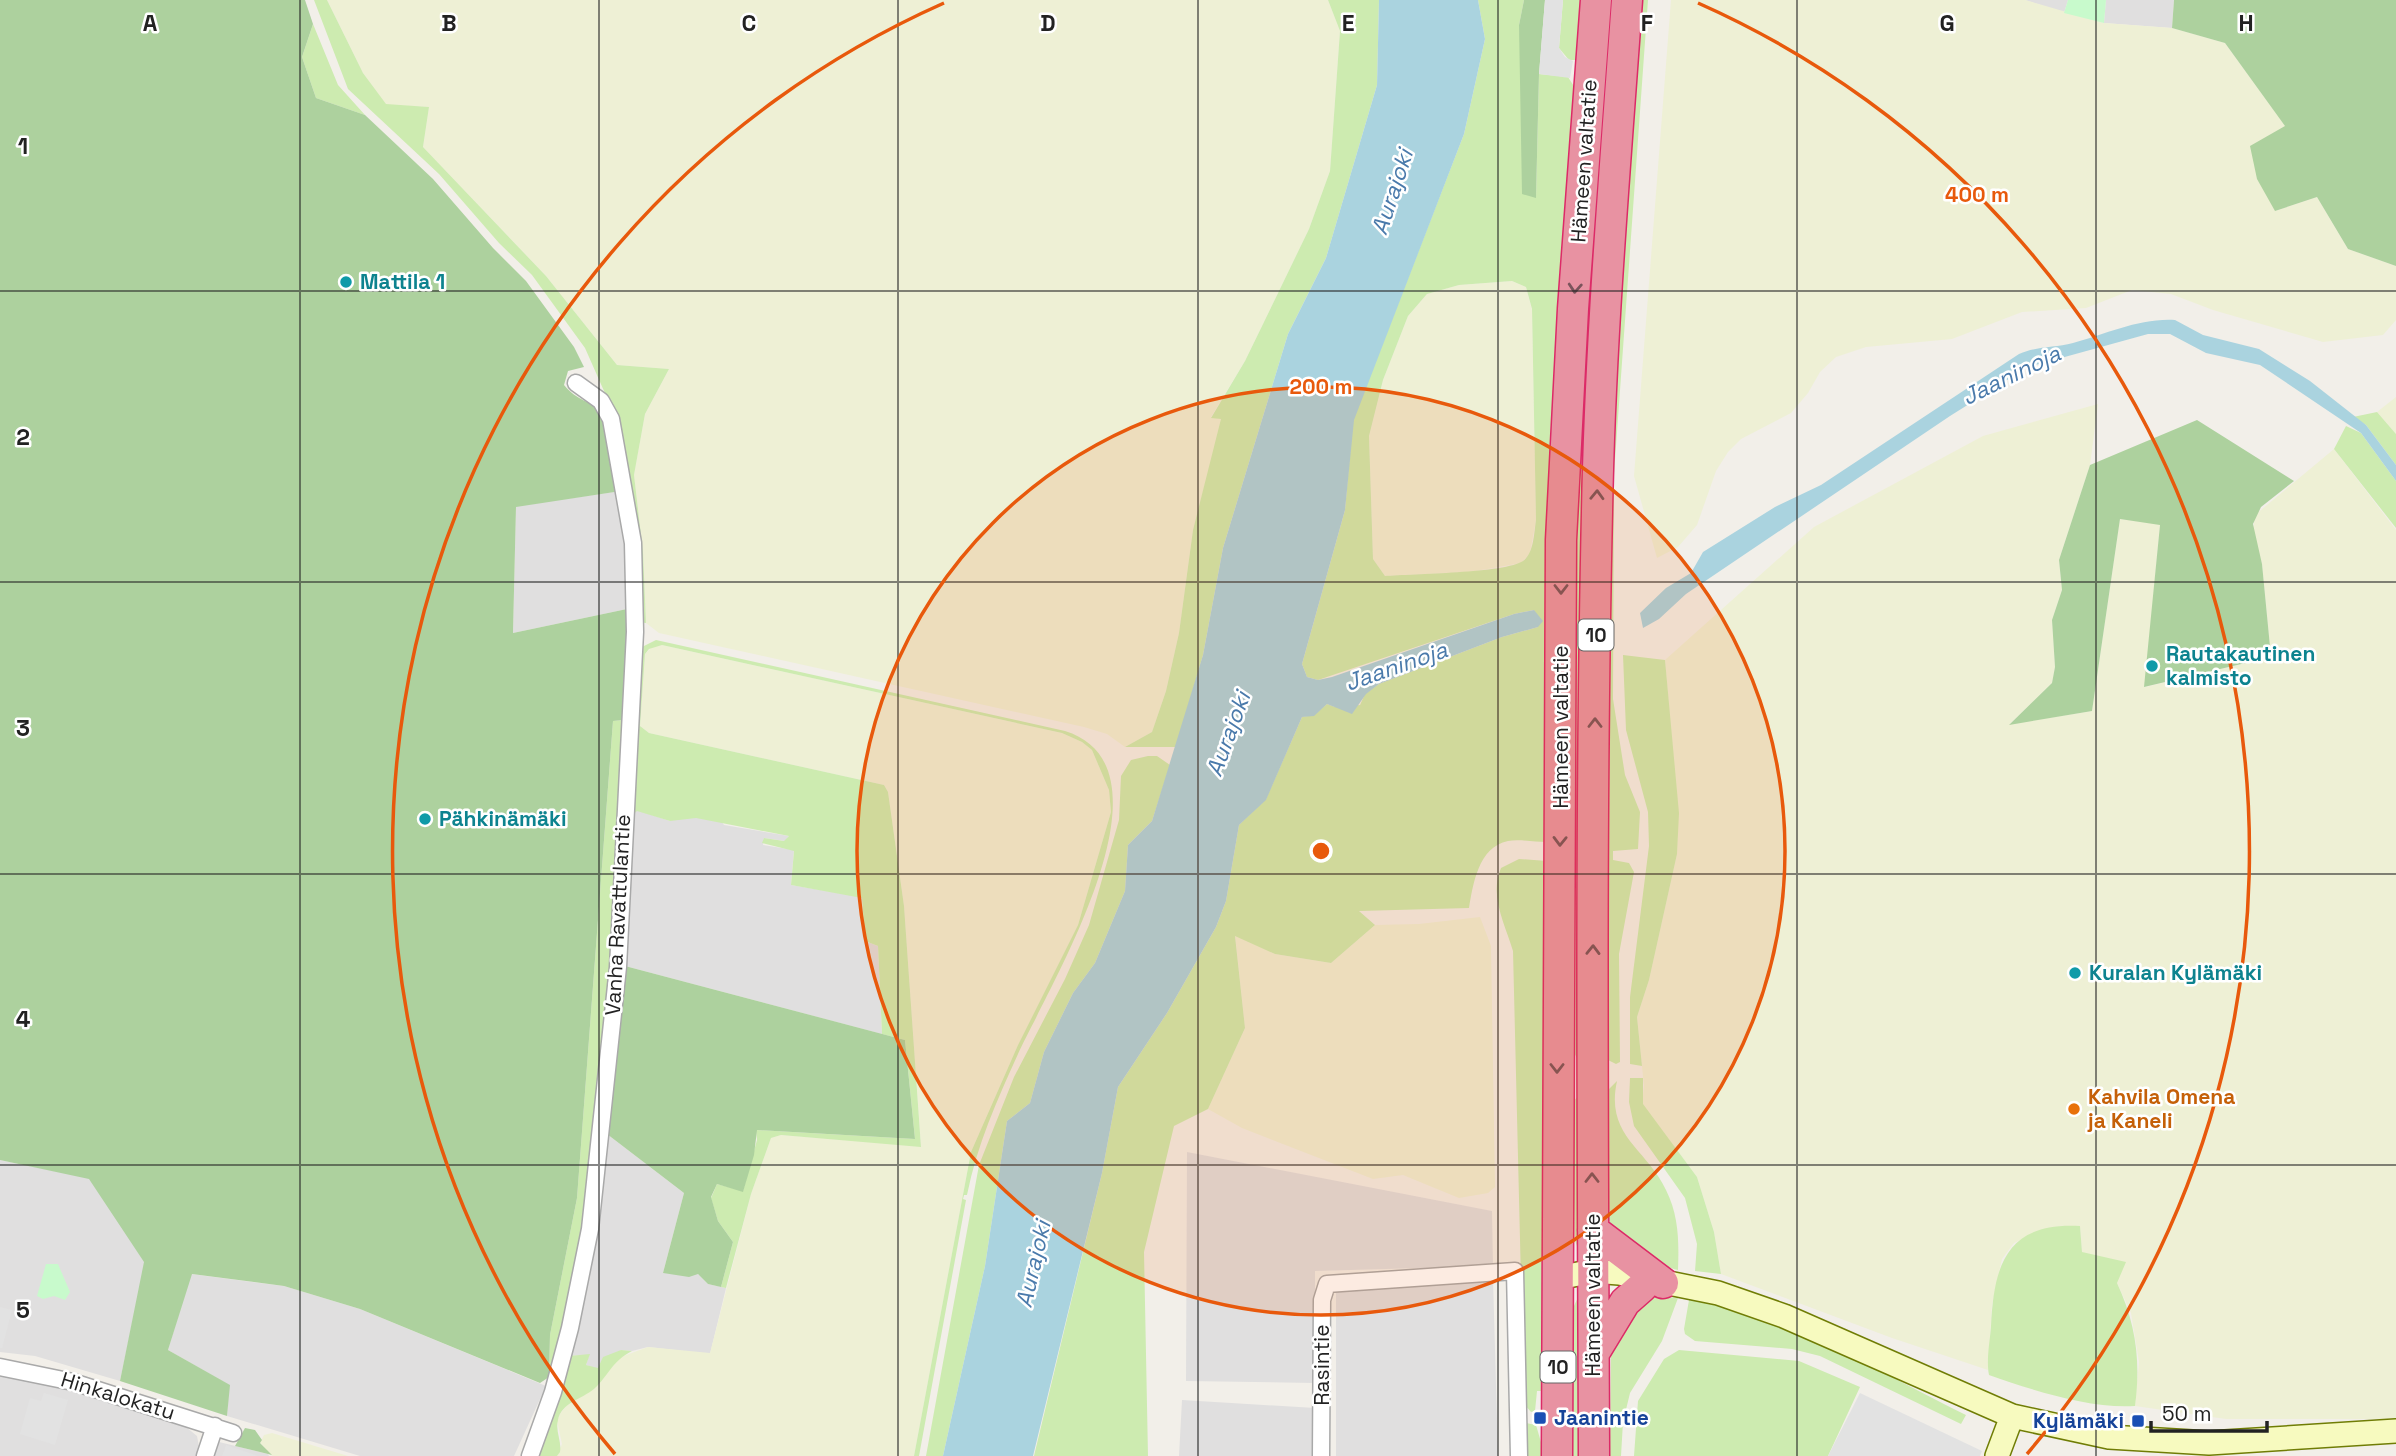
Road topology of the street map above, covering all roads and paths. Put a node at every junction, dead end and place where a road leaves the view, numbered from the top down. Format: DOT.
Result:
graph roads {
  1 [pos="1596,0"];
  2 [pos="1627,0"];
  3 [pos="576,383"];
  4 [pos="1592,1230"];
  5 [pos="1558,1278"];
  6 [pos="1593,1279"];
  7 [pos="1652,1285"];
  8 [pos="1593,1353"];
  9 [pos="0,1367"];
  10 [pos="2012,1416"];
  11 [pos="215,1426"];
  12 [pos="2396,1431"];
  13 [pos="233,1433"];
  14 [pos="205,1456"];
  15 [pos="530,1456"];
  16 [pos="1321,1456"];
  17 [pos="1519,1456"];
  18 [pos="1557,1456"];
  19 [pos="1594,1456"];
  20 [pos="1997,1456"];
  1 -- 5 [label="highway, Hämeen valtatie / 10, one-way"];
  4 -- 2 [label="highway, Hämeen valtatie / 10, one-way"];
  3 -- 15 [label="street, Vanha Ravattulantie"];
  4 -- 6 [label="highway, Hämeen valtatie / 10"];
  4 -- 7 [label="highway"];
  5 -- 6 [label="main road"];
  5 -- 18 [label="highway, Hämeen valtatie / 10"];
  6 -- 7 [label="main road"];
  6 -- 8 [label="highway, Hämeen valtatie / 10"];
  7 -- 8 [label="highway"];
  7 -- 10 [label="main road"];
  8 -- 19 [label="highway, Hämeen valtatie / 10"];
  9 -- 11 [label="street, Hinkalokatu"];
  10 -- 12 [label="main road"];
  10 -- 20 [label="main road"];
  11 -- 13 [label="street, Hinkalokatu"];
  11 -- 14 [label="street"];
  16 -- 17 [label="street, Rasintie"];
}
